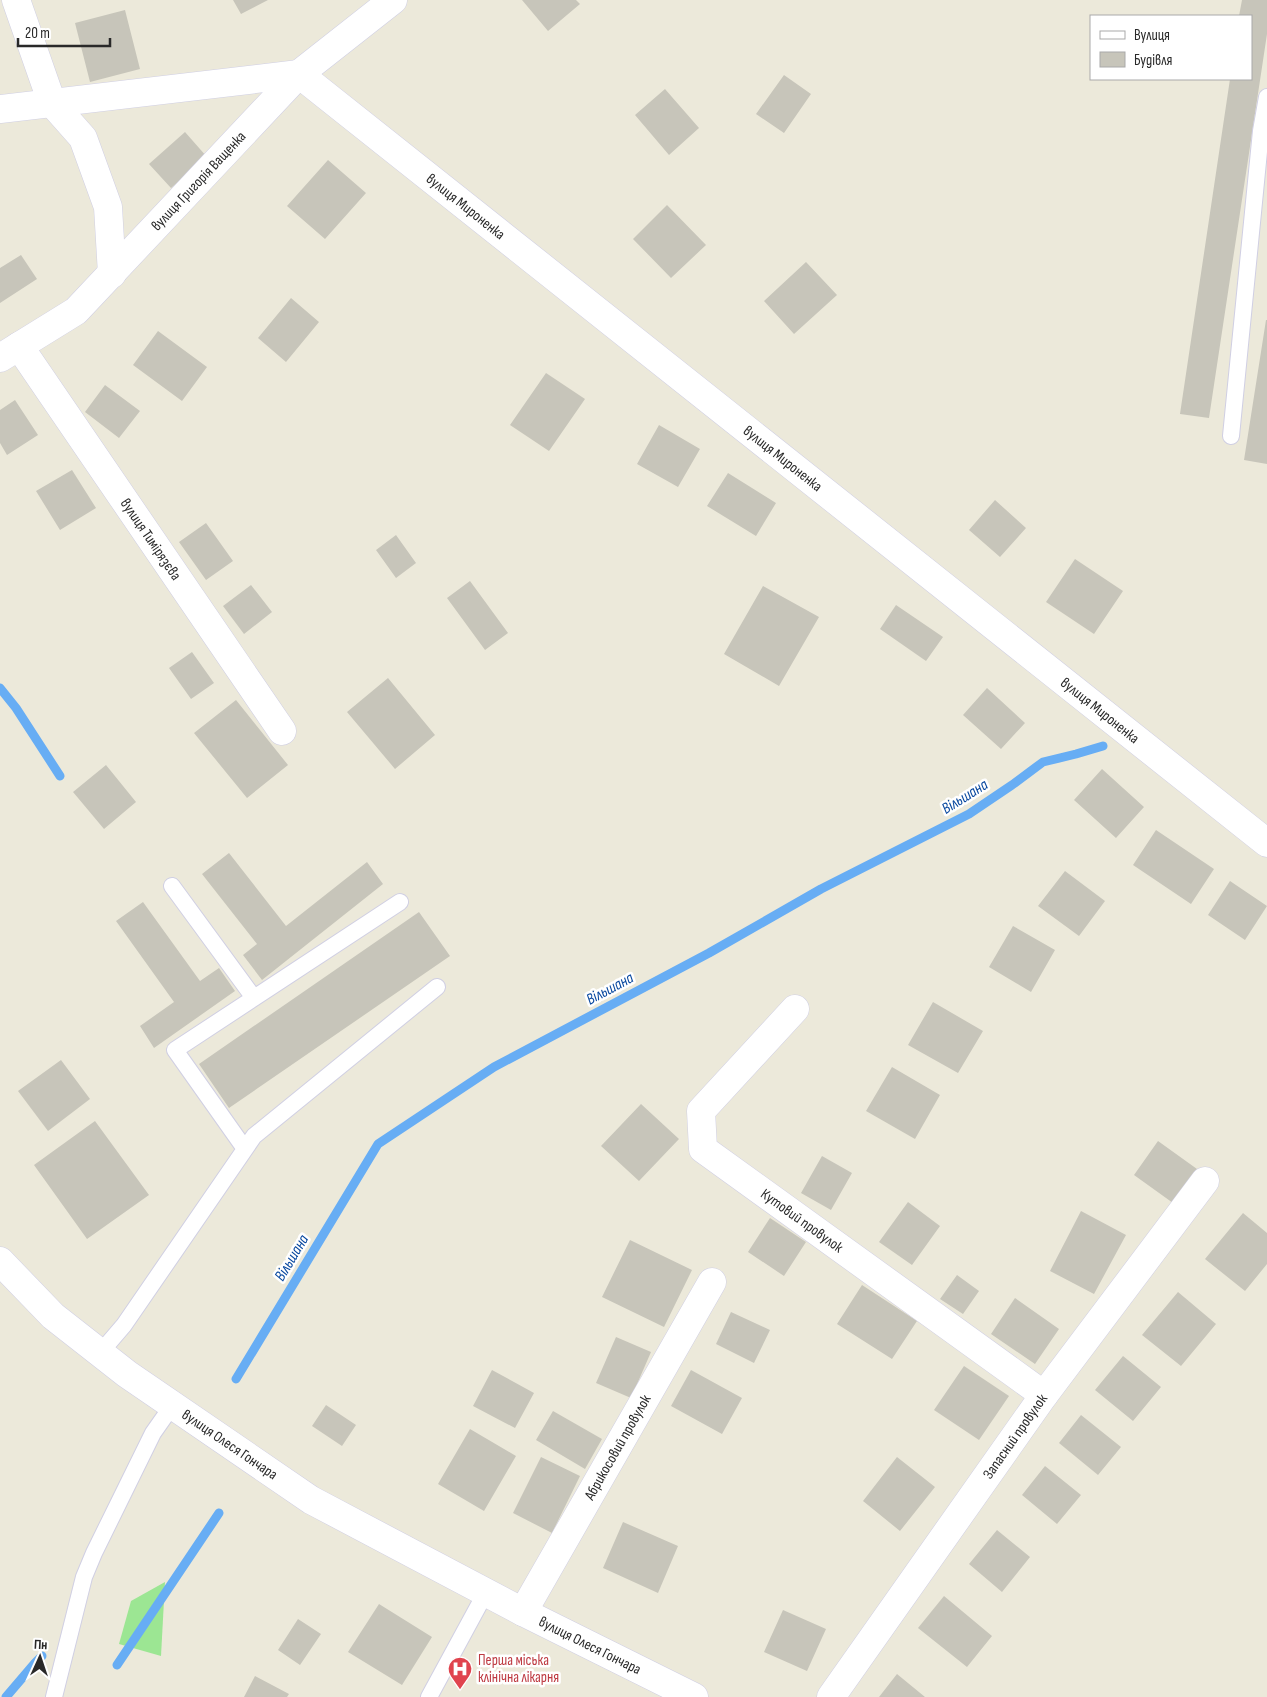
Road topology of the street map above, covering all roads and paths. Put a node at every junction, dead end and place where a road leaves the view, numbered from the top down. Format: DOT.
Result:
graph roads {
  1 [pos="16,0"];
  2 [pos="393,0"];
  3 [pos="300,74"];
  4 [pos="1267,97"];
  5 [pos="52,103"];
  6 [pos="0,110"];
  7 [pos="112,274"];
  8 [pos="10,352"];
  9 [pos="1231,436"];
  10 [pos="282,731"];
  11 [pos="1267,843"];
  12 [pos="172,886"];
  13 [pos="400,902"];
  14 [pos="437,987"];
  15 [pos="254,998"];
  16 [pos="795,1010"];
  17 [pos="245,1149"];
  18 [pos="1205,1181"];
  19 [pos="3,1270"];
  20 [pos="712,1282"];
  21 [pos="100,1353"];
  22 [pos="1044,1396"];
  23 [pos="172,1406"];
  24 [pos="486,1592"];
  25 [pos="523,1612"];
  26 [pos="54,1697"];
  27 [pos="429,1697"];
  28 [pos="694,1697"];
  29 [pos="831,1697"];
  1 -- 5 [label="street"];
  2 -- 3 [label="street, вулиця Григорія Ващенка"];
  3 -- 5 [label="street"];
  3 -- 7 [label="street, вулиця Григорія Ващенка"];
  3 -- 11 [label="street, вулиця Мироненка"];
  4 -- 9 [label="lane"];
  5 -- 6 [label="street"];
  5 -- 7 [label="street"];
  7 -- 8 [label="street, вулиця Григорія Ващенка"];
  8 -- 10 [label="street, вулиця Тимірязєва"];
  12 -- 15 [label="lane"];
  13 -- 15 [label="lane"];
  14 -- 17 [label="lane"];
  15 -- 17 [label="lane"];
  16 -- 22 [label="street, Кутовий провулок"];
  17 -- 21 [label="lane"];
  18 -- 22 [label="street, Запасний провулок"];
  19 -- 21 [label="street, вулиця Олеся Гончара"];
  20 -- 25 [label="street, Абрикосовий провулок"];
  21 -- 23 [label="street, вулиця Олеся Гончара"];
  22 -- 29 [label="street, Запасний провулок"];
  23 -- 24 [label="street, вулиця Олеся Гончара"];
  23 -- 26 [label="lane"];
  24 -- 25 [label="street, вулиця Олеся Гончара"];
  24 -- 27 [label="lane"];
  25 -- 28 [label="street, вулиця Олеся Гончара"];
}
